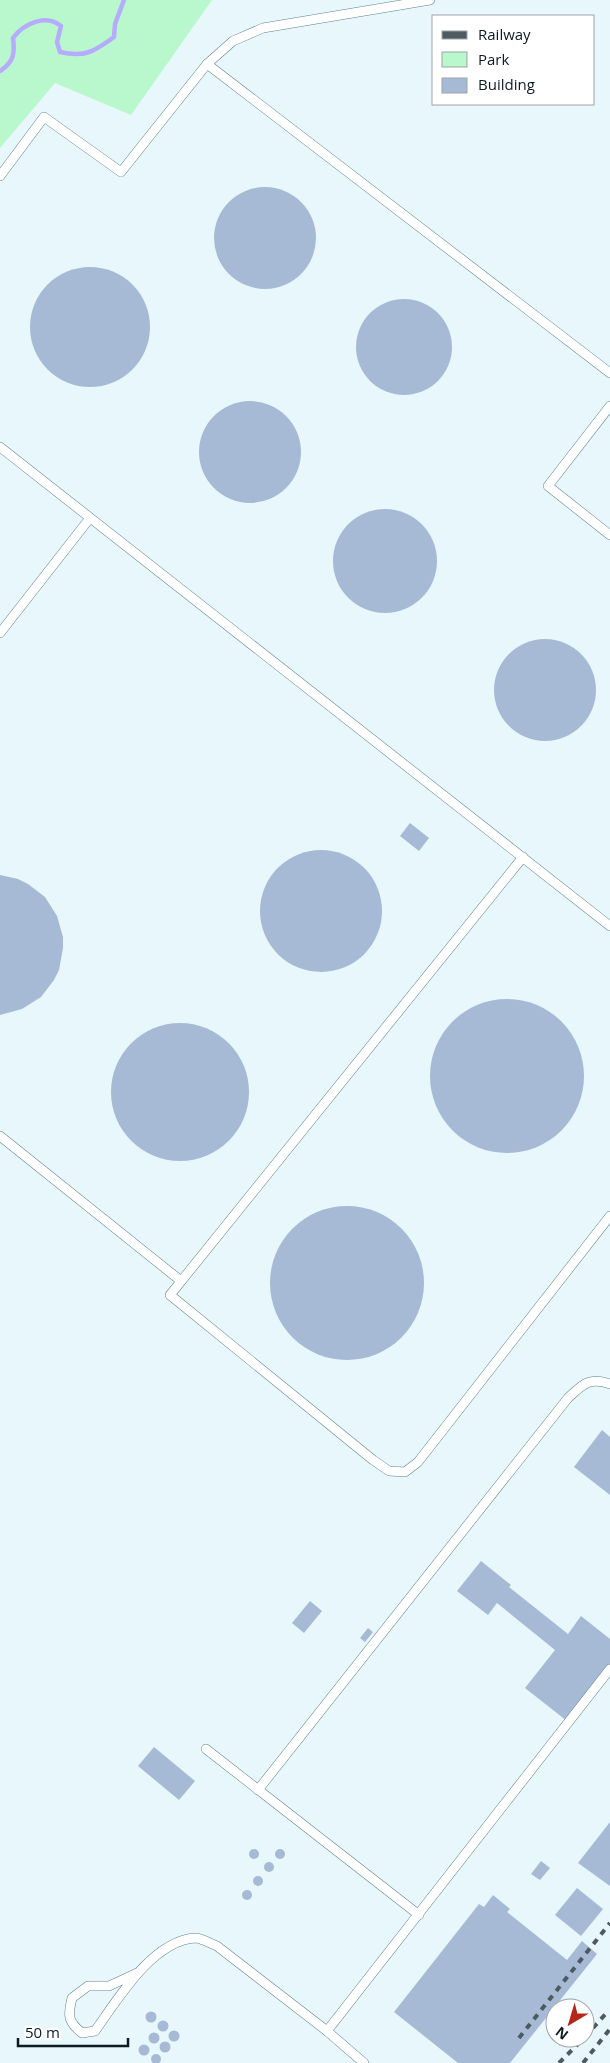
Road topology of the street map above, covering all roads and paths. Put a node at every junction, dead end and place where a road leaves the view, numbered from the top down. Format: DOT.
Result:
graph roads {
  1 [pos="430,0"];
  2 [pos="206,64"];
  3 [pos="0,176"];
  4 [pos="610,373"];
  5 [pos="610,406"];
  6 [pos="0,447"];
  7 [pos="90,518"];
  8 [pos="610,535"];
  9 [pos="0,633"];
  10 [pos="523,857"];
  11 [pos="610,926"];
  12 [pos="0,1136"];
  13 [pos="610,1216"];
  14 [pos="181,1282"];
  15 [pos="610,1384"];
  16 [pos="610,1670"];
  17 [pos="206,1749"];
  18 [pos="258,1790"];
  19 [pos="419,1915"];
  20 [pos="137,1973"];
  21 [pos="327,2031"];
  22 [pos="364,2063"];
  1 -- 2 [label="lane"];
  2 -- 3 [label="lane"];
  2 -- 4 [label="lane"];
  5 -- 8 [label="lane"];
  6 -- 7 [label="lane"];
  7 -- 9 [label="lane"];
  7 -- 10 [label="lane"];
  10 -- 11 [label="lane"];
  10 -- 14 [label="lane"];
  12 -- 14 [label="lane"];
  13 -- 14 [label="lane"];
  15 -- 18 [label="lane"];
  16 -- 19 [label="lane"];
  17 -- 18 [label="lane"];
  18 -- 19 [label="lane"];
  19 -- 21 [label="lane"];
  20 -- 20 [label="lane"];
  20 -- 21 [label="lane"];
  21 -- 22 [label="lane"];
}
